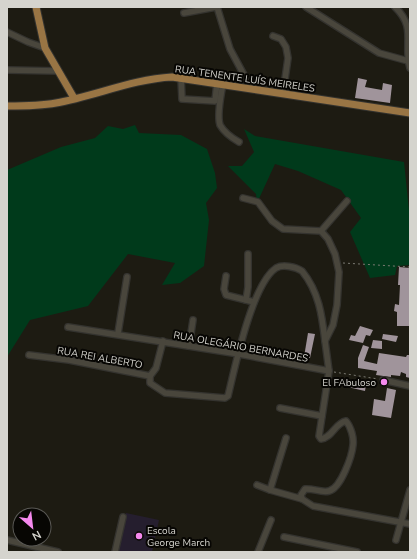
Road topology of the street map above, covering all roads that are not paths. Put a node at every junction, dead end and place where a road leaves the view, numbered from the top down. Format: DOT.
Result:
graph roads {
  1 [pos="36,7"];
  2 [pos="217,7"];
  3 [pos="306,7"];
  4 [pos="394,7"];
  5 [pos="184,13"];
  6 [pos="7,32"];
  7 [pos="273,36"];
  8 [pos="45,48"];
  9 [pos="408,60"];
  10 [pos="410,68"];
  11 [pos="7,70"];
  12 [pos="58,71"];
  13 [pos="181,78"];
  14 [pos="220,84"];
  15 [pos="251,88"];
  16 [pos="283,94"];
  17 [pos="74,98"];
  18 [pos="7,106"];
  19 [pos="410,113"];
  20 [pos="239,142"];
  21 [pos="243,198"];
  22 [pos="347,201"];
  23 [pos="321,231"];
  24 [pos="248,254"];
  25 [pos="226,276"];
  26 [pos="127,278"];
  27 [pos="246,300"];
  28 [pos="254,302"];
  29 [pos="193,320"];
  30 [pos="68,327"];
  31 [pos="118,333"];
  32 [pos="163,341"];
  33 [pos="325,341"];
  34 [pos="189,346"];
  35 [pos="239,354"];
  36 [pos="29,355"];
  37 [pos="329,371"];
  38 [pos="150,376"];
  39 [pos="383,380"];
  40 [pos="410,386"];
  41 [pos="280,408"];
  42 [pos="322,416"];
  43 [pos="286,438"];
  44 [pos="257,485"];
  45 [pos="270,490"];
  46 [pos="410,490"];
  47 [pos="302,499"];
  48 [pos="123,517"];
  49 [pos="271,520"];
  50 [pos="401,522"];
  51 [pos="410,524"];
  52 [pos="284,537"];
  53 [pos="7,540"];
  54 [pos="396,540"];
  55 [pos="58,552"];
  56 [pos="115,552"];
  57 [pos="258,552"];
  58 [pos="357,552"];
  1 -- 8 [label="main road"];
  2 -- 5 [label="street"];
  2 -- 15 [label="street"];
  3 -- 9 [label="street"];
  4 -- 9 [label="street"];
  6 -- 8 [label="street"];
  7 -- 16 [label="street"];
  8 -- 12 [label="main road"];
  9 -- 10 [label="street"];
  11 -- 12 [label="street"];
  12 -- 17 [label="main road"];
  13 -- 14 [label="main road, RUA TENENTE LUÍS MEIRELES"];
  13 -- 14 [label="street"];
  13 -- 17 [label="main road, RUA TENENTE LUÍS MEIRELES"];
  14 -- 15 [label="main road, RUA TENENTE LUÍS MEIRELES"];
  14 -- 20 [label="street"];
  15 -- 16 [label="main road, RUA TENENTE LUÍS MEIRELES"];
  16 -- 19 [label="main road, RUA TENENTE LUÍS MEIRELES"];
  17 -- 18 [label="main road, RUA TENENTE LUÍS MEIRELES"];
  21 -- 23 [label="street"];
  22 -- 23 [label="street"];
  23 -- 33 [label="street"];
  24 -- 27 [label="street"];
  25 -- 27 [label="street"];
  26 -- 31 [label="street"];
  27 -- 28 [label="street"];
  28 -- 33 [label="street"];
  28 -- 35 [label="street"];
  29 -- 34 [label="street"];
  30 -- 31 [label="street, RUA OLEGÁRIO BERNARDES"];
  31 -- 32 [label="street, RUA OLEGÁRIO BERNARDES"];
  32 -- 34 [label="street, RUA OLEGÁRIO BERNARDES"];
  32 -- 38 [label="street"];
  33 -- 37 [label="street"];
  34 -- 35 [label="street, RUA OLEGÁRIO BERNARDES"];
  35 -- 37 [label="street, RUA OLEGÁRIO BERNARDES"];
  35 -- 38 [label="street, RUA REI ALBERTO"];
  36 -- 38 [label="street, RUA REI ALBERTO"];
  37 -- 42 [label="street"];
  39 -- 40 [label="street"];
  41 -- 42 [label="street"];
  42 -- 47 [label="street"];
  43 -- 45 [label="street"];
  44 -- 45 [label="street"];
  45 -- 47 [label="street"];
  46 -- 50 [label="street"];
  47 -- 50 [label="street"];
  48 -- 56 [label="street"];
  49 -- 57 [label="street"];
  50 -- 51 [label="street"];
  50 -- 54 [label="street"];
  52 -- 58 [label="street"];
  53 -- 55 [label="street"];
}
